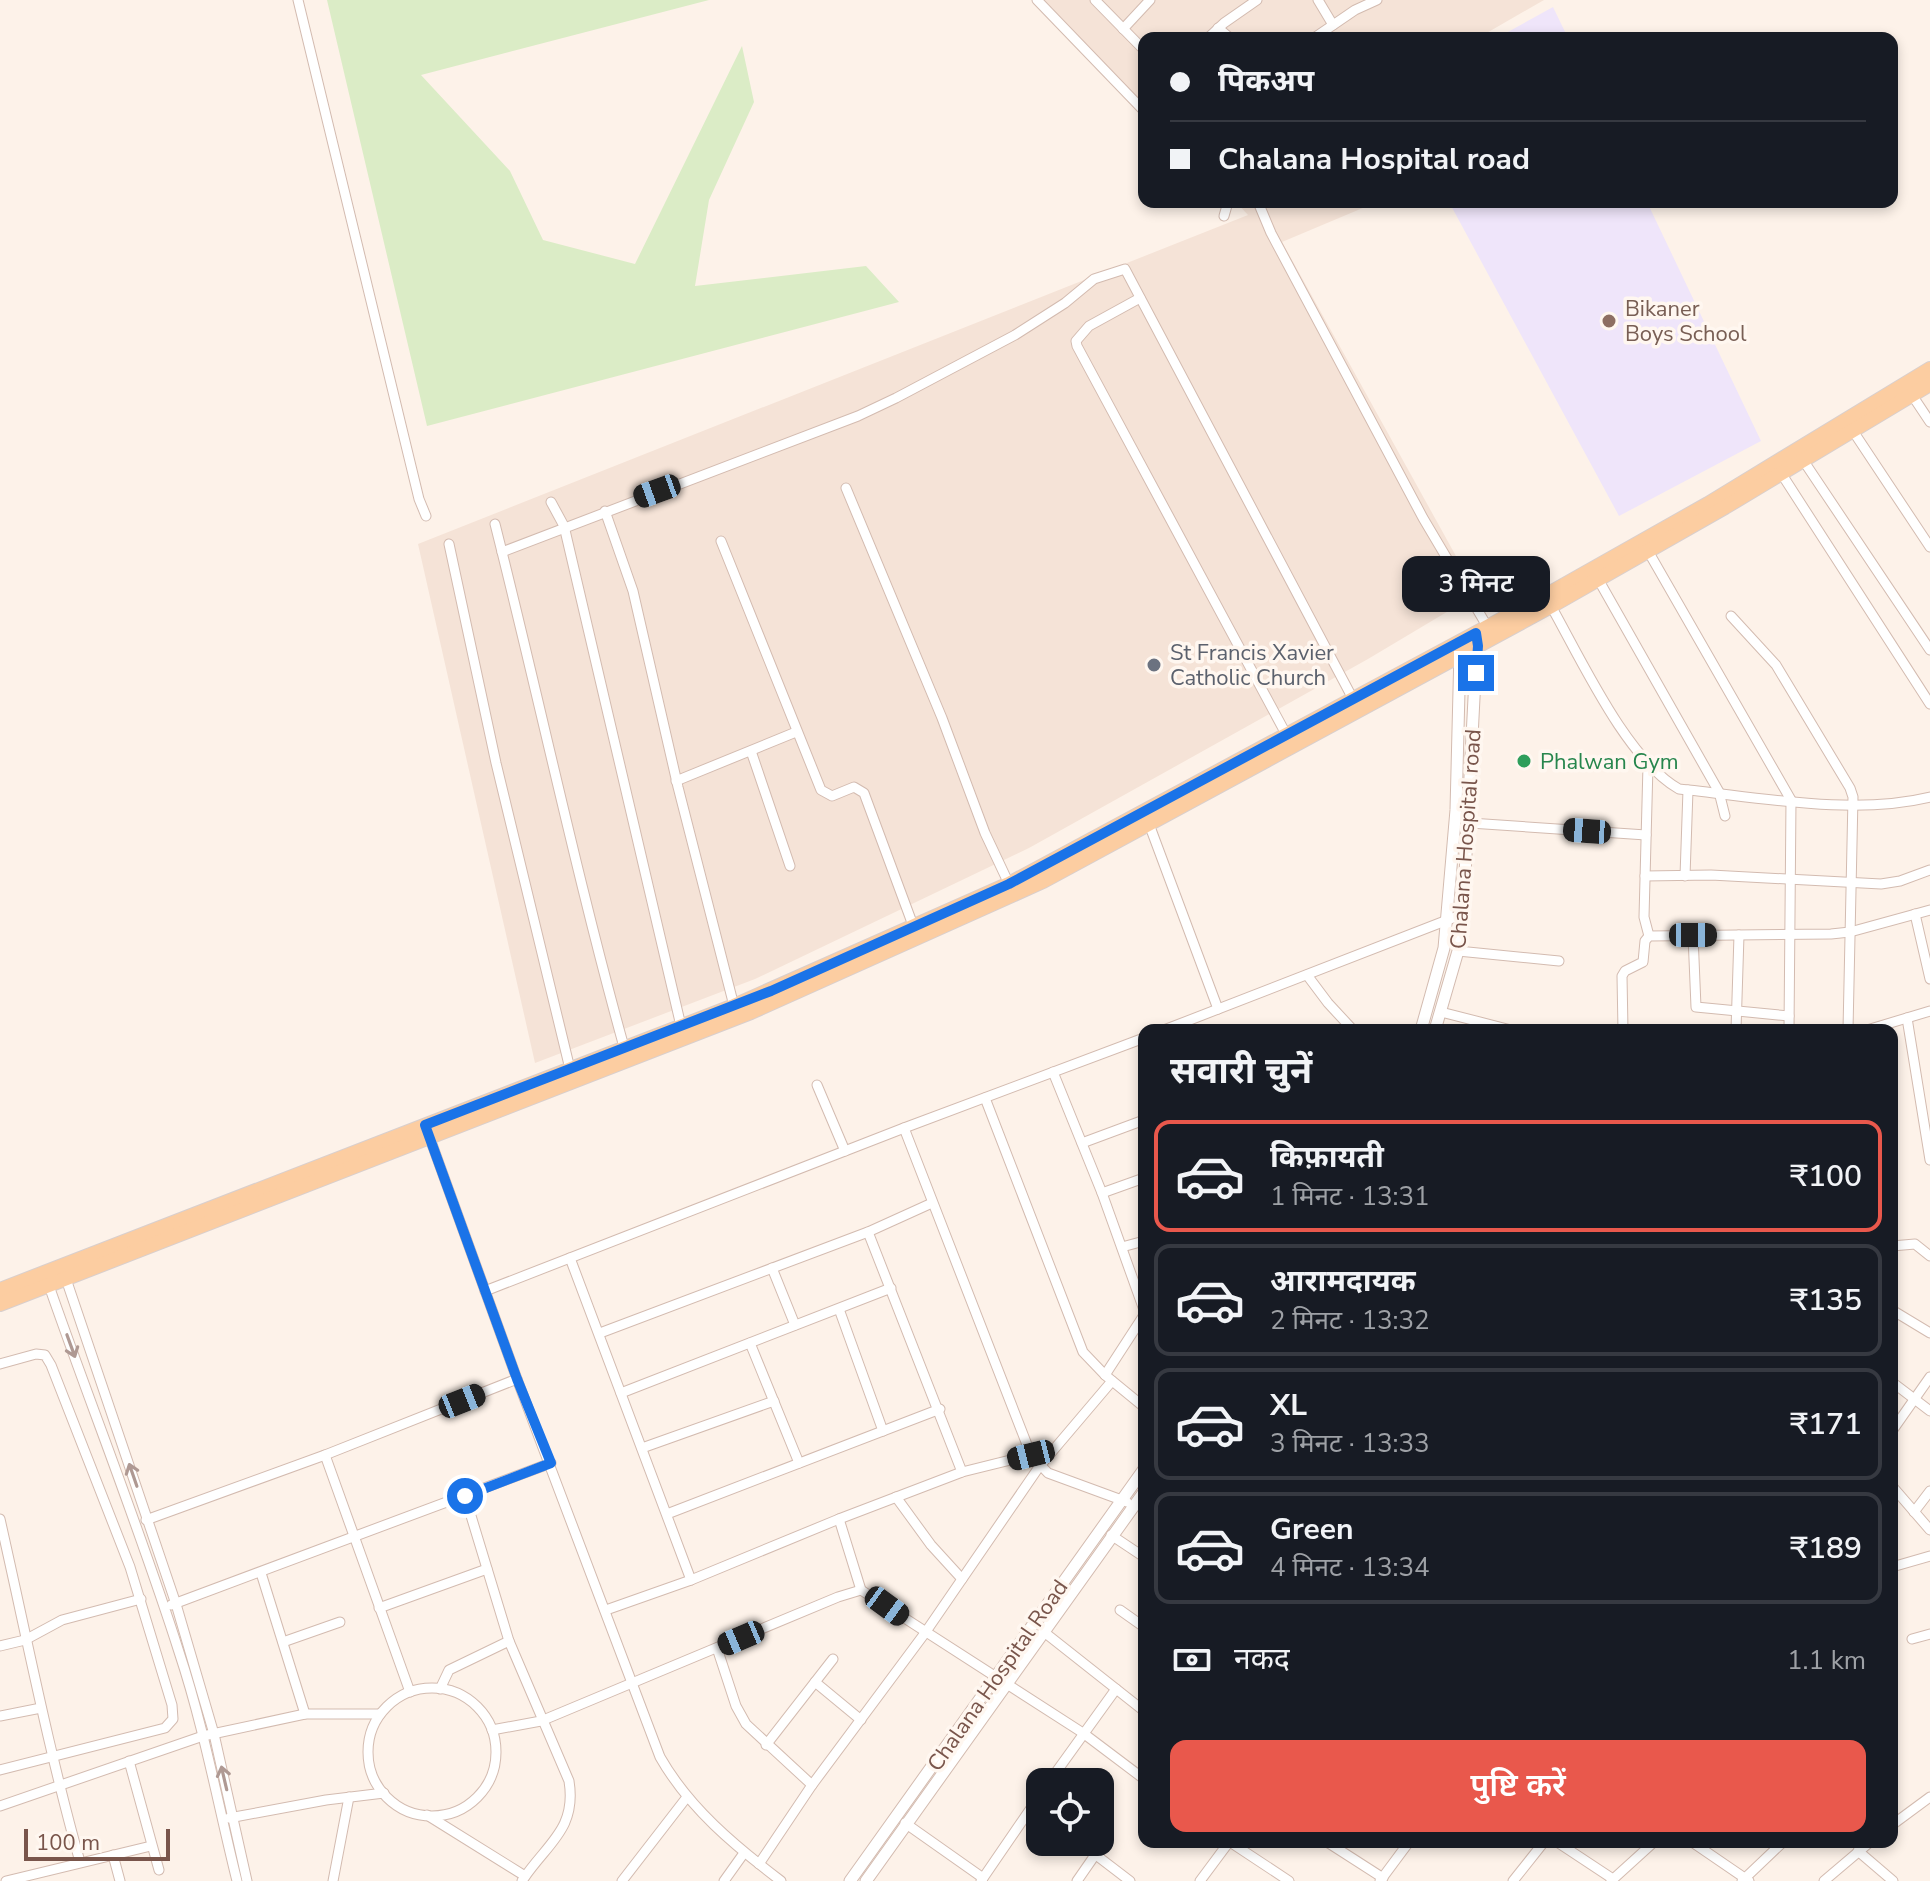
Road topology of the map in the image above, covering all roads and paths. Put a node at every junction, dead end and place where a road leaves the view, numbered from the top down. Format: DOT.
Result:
graph roads {
  1 [pos="298,0"];
  2 [pos="1037,0"];
  3 [pos="1095,0"];
  4 [pos="1150,0"];
  5 [pos="1257,0"];
  6 [pos="1318,0"];
  7 [pos="1377,0"];
  8 [pos="1333,25"];
  9 [pos="1218,28"];
  10 [pos="1123,29"];
  11 [pos="1214,32"];
  12 [pos="1223,32"];
  13 [pos="1323,32"];
  14 [pos="1138,44"];
  15 [pos="1138,105"];
  16 [pos="1226,208"];
  17 [pos="1261,208"];
  18 [pos="1224,216"];
  19 [pos="1140,298"];
  20 [pos="1930,369"];
  21 [pos="1930,384"];
  22 [pos="1912,395"];
  23 [pos="1930,422"];
  24 [pos="1853,431"];
  25 [pos="1800,455"];
  26 [pos="1781,473"];
  27 [pos="846,488"];
  28 [pos="551,502"];
  29 [pos="605,511"];
  30 [pos="426,516"];
  31 [pos="495,524"];
  32 [pos="564,526"];
  33 [pos="721,541"];
  34 [pos="449,544"];
  35 [pos="1930,547"];
  36 [pos="1648,551"];
  37 [pos="502,552"];
  38 [pos="1598,579"];
  39 [pos="1551,606"];
  40 [pos="1731,616"];
  41 [pos="1480,635"];
  42 [pos="1460,649"];
  43 [pos="1930,650"];
  44 [pos="1353,699"];
  45 [pos="1930,704"];
  46 [pos="796,732"];
  47 [pos="1286,734"];
  48 [pos="751,751"];
  49 [pos="1648,765"];
  50 [pos="676,781"];
  51 [pos="1688,790"];
  52 [pos="1719,792"];
  53 [pos="1930,797"];
  54 [pos="1791,800"];
  55 [pos="1854,805"];
  56 [pos="1725,816"];
  57 [pos="1470,823"];
  58 [pos="1149,824"];
  59 [pos="1646,835"];
  60 [pos="790,866"];
  61 [pos="1930,870"];
  62 [pos="1645,876"];
  63 [pos="1685,876"];
  64 [pos="1789,878"];
  65 [pos="1009,884"];
  66 [pos="1851,884"];
  67 [pos="1930,910"];
  68 [pos="1463,914"];
  69 [pos="1915,914"];
  70 [pos="1445,923"];
  71 [pos="914,928"];
  72 [pos="1850,932"];
  73 [pos="1790,934"];
  74 [pos="1693,935"];
  75 [pos="1739,935"];
  76 [pos="1649,936"];
  77 [pos="1458,951"];
  78 [pos="1559,961"];
  79 [pos="1307,975"];
  80 [pos="1930,979"];
  81 [pos="734,1006"];
  82 [pos="1218,1009"];
  83 [pos="1738,1010"];
  84 [pos="1930,1011"];
  85 [pos="1441,1012"];
  86 [pos="1789,1016"];
  87 [pos="1907,1018"];
  88 [pos="1179,1024"];
  89 [pos="1339,1024"];
  90 [pos="1423,1024"];
  91 [pos="1437,1024"];
  92 [pos="1488,1024"];
  93 [pos="1623,1024"];
  94 [pos="1737,1024"];
  95 [pos="1789,1024"];
  96 [pos="1848,1024"];
  97 [pos="1887,1024"];
  98 [pos="681,1026"];
  99 [pos="1138,1040"];
  100 [pos="624,1047"];
  101 [pos="570,1069"];
  102 [pos="1053,1072"];
  103 [pos="817,1085"];
  104 [pos="985,1098"];
  105 [pos="1138,1122"];
  106 [pos="1926,1123"];
  107 [pos="904,1128"];
  108 [pos="427,1131"];
  109 [pos="1082,1143"];
  110 [pos="845,1151"];
  111 [pos="1930,1160"];
  112 [pos="1138,1180"];
  113 [pos="1102,1193"];
  114 [pos="932,1203"];
  115 [pos="868,1232"];
  116 [pos="1138,1243"];
  117 [pos="1898,1245"];
  118 [pos="1122,1247"];
  119 [pos="1930,1256"];
  120 [pos="570,1258"];
  121 [pos="772,1268"];
  122 [pos="63,1272"];
  123 [pos="46,1279"];
  124 [pos="891,1288"];
  125 [pos="0,1290"];
  126 [pos="485,1291"];
  127 [pos="1138,1294"];
  128 [pos="0,1304"];
  129 [pos="839,1309"];
  130 [pos="1898,1314"];
  131 [pos="1138,1323"];
  132 [pos="795,1325"];
  133 [pos="600,1333"];
  134 [pos="1930,1333"];
  135 [pos="750,1343"];
  136 [pos="0,1364"];
  137 [pos="1930,1377"];
  138 [pos="1108,1378"];
  139 [pos="517,1379"];
  140 [pos="1898,1386"];
  141 [pos="621,1393"];
  142 [pos="1915,1399"];
  143 [pos="774,1401"];
  144 [pos="1138,1402"];
  145 [pos="940,1409"];
  146 [pos="1930,1411"];
  147 [pos="1898,1423"];
  148 [pos="883,1431"];
  149 [pos="642,1448"];
  150 [pos="325,1455"];
  151 [pos="1031,1455"];
  152 [pos="551,1463"];
  153 [pos="799,1463"];
  154 [pos="1039,1467"];
  155 [pos="962,1472"];
  156 [pos="1138,1477"];
  157 [pos="1930,1491"];
  158 [pos="1898,1493"];
  159 [pos="465,1496"];
  160 [pos="896,1497"];
  161 [pos="1122,1500"];
  162 [pos="1138,1501"];
  163 [pos="1136,1504"];
  164 [pos="1914,1512"];
  165 [pos="667,1514"];
  166 [pos="0,1519"];
  167 [pos="149,1519"];
  168 [pos="839,1519"];
  169 [pos="136,1524"];
  170 [pos="1,1530"];
  171 [pos="1930,1530"];
  172 [pos="1111,1535"];
  173 [pos="354,1537"];
  174 [pos="1138,1553"];
  175 [pos="1930,1556"];
  176 [pos="5,1565"];
  177 [pos="1898,1565"];
  178 [pos="487,1569"];
  179 [pos="261,1573"];
  180 [pos="962,1579"];
  181 [pos="691,1580"];
  182 [pos="861,1590"];
  183 [pos="141,1599"];
  184 [pos="176,1604"];
  185 [pos="164,1608"];
  186 [pos="379,1608"];
  187 [pos="606,1610"];
  188 [pos="1120,1610"];
  189 [pos="340,1622"];
  190 [pos="1138,1623"];
  191 [pos="1044,1632"];
  192 [pos="925,1633"];
  193 [pos="1930,1634"];
  194 [pos="1912,1639"];
  195 [pos="25,1640"];
  196 [pos="509,1641"];
  197 [pos="283,1642"];
  198 [pos="0,1646"];
  199 [pos="717,1648"];
  200 [pos="833,1659"];
  201 [pos="1001,1680"];
  202 [pos="815,1682"];
  203 [pos="633,1684"];
  204 [pos="440,1689"];
  205 [pos="1116,1689"];
  206 [pos="410,1692"];
  207 [pos="1138,1706"];
  208 [pos="41,1708"];
  209 [pos="305,1714"];
  210 [pos="380,1714"];
  211 [pos="0,1716"];
  212 [pos="861,1720"];
  213 [pos="541,1721"];
  214 [pos="492,1730"];
  215 [pos="1083,1733"];
  216 [pos="208,1735"];
  217 [pos="766,1745"];
  218 [pos="52,1758"];
  219 [pos="129,1761"];
  220 [pos="1059,1768"];
  221 [pos="0,1770"];
  222 [pos="1138,1774"];
  223 [pos="812,1785"];
  224 [pos="59,1786"];
  225 [pos="384,1793"];
  226 [pos="349,1797"];
  227 [pos="687,1797"];
  228 [pos="1930,1797"];
  229 [pos="0,1806"];
  230 [pos="427,1815"];
  231 [pos="228,1818"];
  232 [pos="1898,1821"];
  233 [pos="1026,1822"];
  234 [pos="905,1823"];
  235 [pos="151,1846"];
  236 [pos="1225,1848"];
  237 [pos="1239,1848"];
  238 [pos="1336,1848"];
  239 [pos="1405,1848"];
  240 [pos="1539,1848"];
  241 [pos="1566,1848"];
  242 [pos="1647,1848"];
  243 [pos="1700,1848"];
  244 [pos="1777,1848"];
  245 [pos="1862,1848"];
  246 [pos="1858,1851"];
  247 [pos="744,1853"];
  248 [pos="113,1855"];
  249 [pos="1094,1856"];
  250 [pos="1096,1856"];
  251 [pos="80,1862"];
  252 [pos="759,1864"];
  253 [pos="159,1870"];
  254 [pos="524,1878"];
  255 [pos="1382,1879"];
  256 [pos="982,1880"];
  257 [pos="1287,1880"];
  258 [pos="1612,1880"];
  259 [pos="1745,1880"];
  260 [pos="6,1881"];
  261 [pos="120,1881"];
  262 [pos="237,1881"];
  263 [pos="247,1881"];
  264 [pos="333,1881"];
  265 [pos="622,1881"];
  266 [pos="724,1881"];
  267 [pos="781,1881"];
  268 [pos="850,1881"];
  269 [pos="866,1881"];
  270 [pos="1077,1881"];
  271 [pos="1130,1881"];
  272 [pos="1200,1881"];
  273 [pos="1513,1881"];
  274 [pos="1824,1881"];
  275 [pos="1893,1881"];
  1 -- 30 [label="street"];
  2 -- 15 [label="street"];
  3 -- 10 [label="street"];
  4 -- 10 [label="street"];
  5 -- 9 [label="street"];
  6 -- 8 [label="street"];
  7 -- 8 [label="street"];
  8 -- 13 [label="street"];
  9 -- 11 [label="street"];
  9 -- 12 [label="street"];
  10 -- 14 [label="street"];
  16 -- 18 [label="street"];
  17 -- 41 [label="street"];
  19 -- 29 [label="street"];
  19 -- 44 [label="street"];
  19 -- 47 [label="street"];
  20 -- 25 [label="main road"];
  21 -- 22 [label="main road"];
  22 -- 23 [label="street"];
  22 -- 24 [label="main road"];
  24 -- 25 [label="main road"];
  24 -- 35 [label="street"];
  25 -- 26 [label="main road"];
  25 -- 41 [label="main road"];
  25 -- 43 [label="street"];
  26 -- 36 [label="main road"];
  26 -- 45 [label="street"];
  27 -- 65 [label="street"];
  28 -- 32 [label="street"];
  29 -- 32 [label="street"];
  29 -- 50 [label="street"];
  31 -- 37 [label="street"];
  32 -- 37 [label="street"];
  32 -- 98 [label="street"];
  33 -- 46 [label="street"];
  34 -- 101 [label="street"];
  36 -- 38 [label="main road"];
  36 -- 54 [label="street"];
  37 -- 100 [label="street"];
  38 -- 39 [label="main road"];
  38 -- 52 [label="street"];
  39 -- 41 [label="main road"];
  39 -- 49 [label="street"];
  40 -- 55 [label="street"];
  41 -- 42 [label="main road"];
  41 -- 57 [label="street, Chalana Hospital road"];
  42 -- 44 [label="main road"];
  42 -- 58 [label="main road"];
  42 -- 70 [label="street, Chalana Hospital Road"];
  44 -- 47 [label="main road"];
  46 -- 48 [label="street"];
  46 -- 71 [label="street"];
  47 -- 65 [label="main road"];
  48 -- 50 [label="street"];
  48 -- 60 [label="street"];
  49 -- 51 [label="street"];
  49 -- 59 [label="street"];
  50 -- 81 [label="street"];
  51 -- 52 [label="street"];
  51 -- 63 [label="street"];
  52 -- 54 [label="street"];
  52 -- 56 [label="street"];
  53 -- 55 [label="street"];
  54 -- 55 [label="street"];
  54 -- 64 [label="street"];
  55 -- 66 [label="street"];
  57 -- 59 [label="street"];
  57 -- 68 [label="street, Chalana Hospital road"];
  58 -- 82 [label="street"];
  58 -- 108 [label="main road"];
  59 -- 62 [label="street"];
  61 -- 66 [label="street"];
  62 -- 63 [label="street"];
  62 -- 76 [label="street"];
  63 -- 64 [label="street"];
  64 -- 66 [label="street"];
  64 -- 73 [label="street"];
  65 -- 71 [label="main road"];
  66 -- 72 [label="street"];
  67 -- 69 [label="street"];
  68 -- 70 [label="street"];
  68 -- 77 [label="street, Chalana Hospital road"];
  69 -- 72 [label="street"];
  69 -- 80 [label="street"];
  70 -- 79 [label="street"];
  70 -- 90 [label="street, Chalana Hospital Road"];
  71 -- 81 [label="main road"];
  72 -- 73 [label="street"];
  72 -- 96 [label="street"];
  73 -- 75 [label="street"];
  73 -- 86 [label="street"];
  74 -- 75 [label="street"];
  74 -- 76 [label="street"];
  74 -- 83 [label="street"];
  75 -- 83 [label="street"];
  76 -- 93 [label="street"];
  77 -- 78 [label="street"];
  77 -- 85 [label="street, Chalana Hospital road"];
  79 -- 82 [label="street"];
  79 -- 89 [label="street"];
  81 -- 98 [label="main road"];
  82 -- 88 [label="street"];
  83 -- 86 [label="street"];
  83 -- 94 [label="street"];
  84 -- 87 [label="street"];
  85 -- 91 [label="street, Chalana Hospital road"];
  85 -- 92 [label="street"];
  86 -- 95 [label="street"];
  87 -- 97 [label="street"];
  87 -- 106 [label="street"];
  98 -- 100 [label="main road"];
  99 -- 102 [label="street"];
  100 -- 101 [label="main road"];
  101 -- 108 [label="main road"];
  102 -- 104 [label="street"];
  102 -- 109 [label="street"];
  103 -- 110 [label="street"];
  104 -- 107 [label="street"];
  104 -- 138 [label="street"];
  105 -- 109 [label="street"];
  106 -- 111 [label="street"];
  107 -- 110 [label="street"];
  107 -- 114 [label="street"];
  108 -- 122 [label="main road"];
  108 -- 126 [label="street"];
  109 -- 113 [label="street"];
  110 -- 120 [label="street"];
  112 -- 113 [label="street"];
  113 -- 118 [label="street"];
  114 -- 115 [label="street"];
  114 -- 151 [label="street"];
  115 -- 121 [label="street"];
  115 -- 124 [label="street"];
  116 -- 118 [label="street"];
  117 -- 119 [label="street"];
  118 -- 127 [label="street"];
  120 -- 126 [label="street"];
  120 -- 133 [label="street"];
  121 -- 132 [label="street"];
  121 -- 133 [label="street"];
  122 -- 123 [label="main road"];
  167 -- 122 [label="street, one-way"];
  123 -- 125 [label="main road"];
  123 -- 128 [label="main road"];
  123 -- 169 [label="street, one-way"];
  124 -- 129 [label="street"];
  124 -- 145 [label="street"];
  126 -- 139 [label="street"];
  129 -- 132 [label="street"];
  129 -- 148 [label="street"];
  130 -- 134 [label="street"];
  131 -- 138 [label="street"];
  132 -- 135 [label="street"];
  133 -- 141 [label="street"];
  135 -- 141 [label="street"];
  135 -- 143 [label="street"];
  136 -- 183 [label="street"];
  137 -- 142 [label="street"];
  138 -- 144 [label="street"];
  138 -- 154 [label="street"];
  139 -- 150 [label="street"];
  139 -- 152 [label="street"];
  140 -- 142 [label="street"];
  141 -- 149 [label="street"];
  142 -- 146 [label="street"];
  142 -- 147 [label="street"];
  143 -- 149 [label="street"];
  143 -- 153 [label="street"];
  145 -- 148 [label="street"];
  145 -- 155 [label="street"];
  148 -- 153 [label="street"];
  149 -- 165 [label="street"];
  150 -- 167 [label="street"];
  150 -- 173 [label="street"];
  151 -- 154 [label="street"];
  151 -- 155 [label="street"];
  152 -- 159 [label="street"];
  152 -- 187 [label="street"];
  153 -- 165 [label="street"];
  154 -- 161 [label="street"];
  154 -- 180 [label="street"];
  155 -- 160 [label="street"];
  156 -- 161 [label="street, Chalana Hospital Road"];
  157 -- 164 [label="street"];
  158 -- 164 [label="street"];
  159 -- 173 [label="street"];
  159 -- 178 [label="street"];
  160 -- 168 [label="street"];
  160 -- 180 [label="street"];
  161 -- 163 [label="street"];
  161 -- 201 [label="street, Chalana Hospital Road"];
  162 -- 163 [label="street, Chalana Hospital road"];
  163 -- 172 [label="street, Chalana Hospital road"];
  164 -- 171 [label="street"];
  165 -- 181 [label="street"];
  166 -- 170 [label="street"];
  167 -- 169 [label="street"];
  167 -- 184 [label="street"];
  168 -- 181 [label="street"];
  168 -- 182 [label="street"];
  169 -- 185 [label="street"];
  170 -- 176 [label="street"];
  172 -- 174 [label="street"];
  172 -- 191 [label="street, Chalana Hospital road"];
  173 -- 179 [label="street"];
  173 -- 186 [label="street"];
  175 -- 177 [label="street"];
  176 -- 195 [label="street"];
  178 -- 186 [label="street"];
  178 -- 196 [label="street"];
  179 -- 184 [label="street"];
  179 -- 197 [label="street"];
  180 -- 192 [label="street"];
  181 -- 187 [label="street"];
  182 -- 192 [label="street"];
  182 -- 199 [label="street"];
  183 -- 195 [label="street"];
  183 -- 218 [label="street"];
  184 -- 185 [label="street"];
  184 -- 216 [label="street"];
  185 -- 216 [label="street"];
  186 -- 206 [label="street"];
  187 -- 203 [label="street"];
  188 -- 190 [label="street"];
  189 -- 197 [label="street"];
  191 -- 201 [label="street, Chalana Hospital road"];
  191 -- 205 [label="street"];
  192 -- 201 [label="street"];
  192 -- 212 [label="street"];
  193 -- 194 [label="street"];
  195 -- 198 [label="street"];
  195 -- 208 [label="street"];
  196 -- 204 [label="street"];
  196 -- 213 [label="street"];
  197 -- 209 [label="street"];
  199 -- 203 [label="street"];
  199 -- 217 [label="street"];
  200 -- 202 [label="street"];
  201 -- 215 [label="street"];
  201 -- 234 [label="street, Chalana Hospital road"];
  201 -- 268 [label="street, Chalana Hospital Road"];
  202 -- 212 [label="street"];
  202 -- 217 [label="street"];
  203 -- 213 [label="street"];
  203 -- 227 [label="street"];
  204 -- 206 [label="street"];
  204 -- 214 [label="street"];
  205 -- 207 [label="street"];
  205 -- 215 [label="street"];
  206 -- 210 [label="street"];
  208 -- 211 [label="street"];
  208 -- 218 [label="street"];
  209 -- 210 [label="street"];
  209 -- 216 [label="street"];
  210 -- 225 [label="street"];
  212 -- 223 [label="street"];
  213 -- 214 [label="street"];
  213 -- 254 [label="street"];
  214 -- 230 [label="street"];
  215 -- 220 [label="street"];
  215 -- 222 [label="street"];
  216 -- 219 [label="street"];
  216 -- 231 [label="street"];
  217 -- 223 [label="street"];
  218 -- 221 [label="street"];
  218 -- 224 [label="street"];
  219 -- 224 [label="street"];
  219 -- 235 [label="street"];
  223 -- 252 [label="street"];
  224 -- 229 [label="street"];
  224 -- 251 [label="street"];
  225 -- 226 [label="street"];
  225 -- 230 [label="street"];
  226 -- 231 [label="street"];
  226 -- 264 [label="street"];
  227 -- 247 [label="street"];
  227 -- 265 [label="street"];
  228 -- 232 [label="street"];
  230 -- 254 [label="street"];
  231 -- 262 [label="street"];
  231 -- 263 [label="street"];
  233 -- 256 [label="street"];
  234 -- 256 [label="street"];
  234 -- 269 [label="street, Chalana Hospital road"];
  235 -- 248 [label="street"];
  235 -- 253 [label="street"];
  236 -- 272 [label="street"];
  237 -- 257 [label="street"];
  238 -- 255 [label="street"];
  239 -- 255 [label="street"];
  240 -- 273 [label="street"];
  241 -- 258 [label="street"];
  242 -- 258 [label="street"];
  243 -- 259 [label="street"];
  244 -- 259 [label="street"];
  245 -- 246 [label="street"];
  246 -- 274 [label="street"];
  246 -- 275 [label="street"];
  247 -- 252 [label="street"];
  247 -- 266 [label="street"];
  248 -- 251 [label="street"];
  248 -- 261 [label="street"];
  249 -- 270 [label="street"];
  250 -- 271 [label="street"];
  251 -- 260 [label="street"];
  252 -- 267 [label="street"];
}
